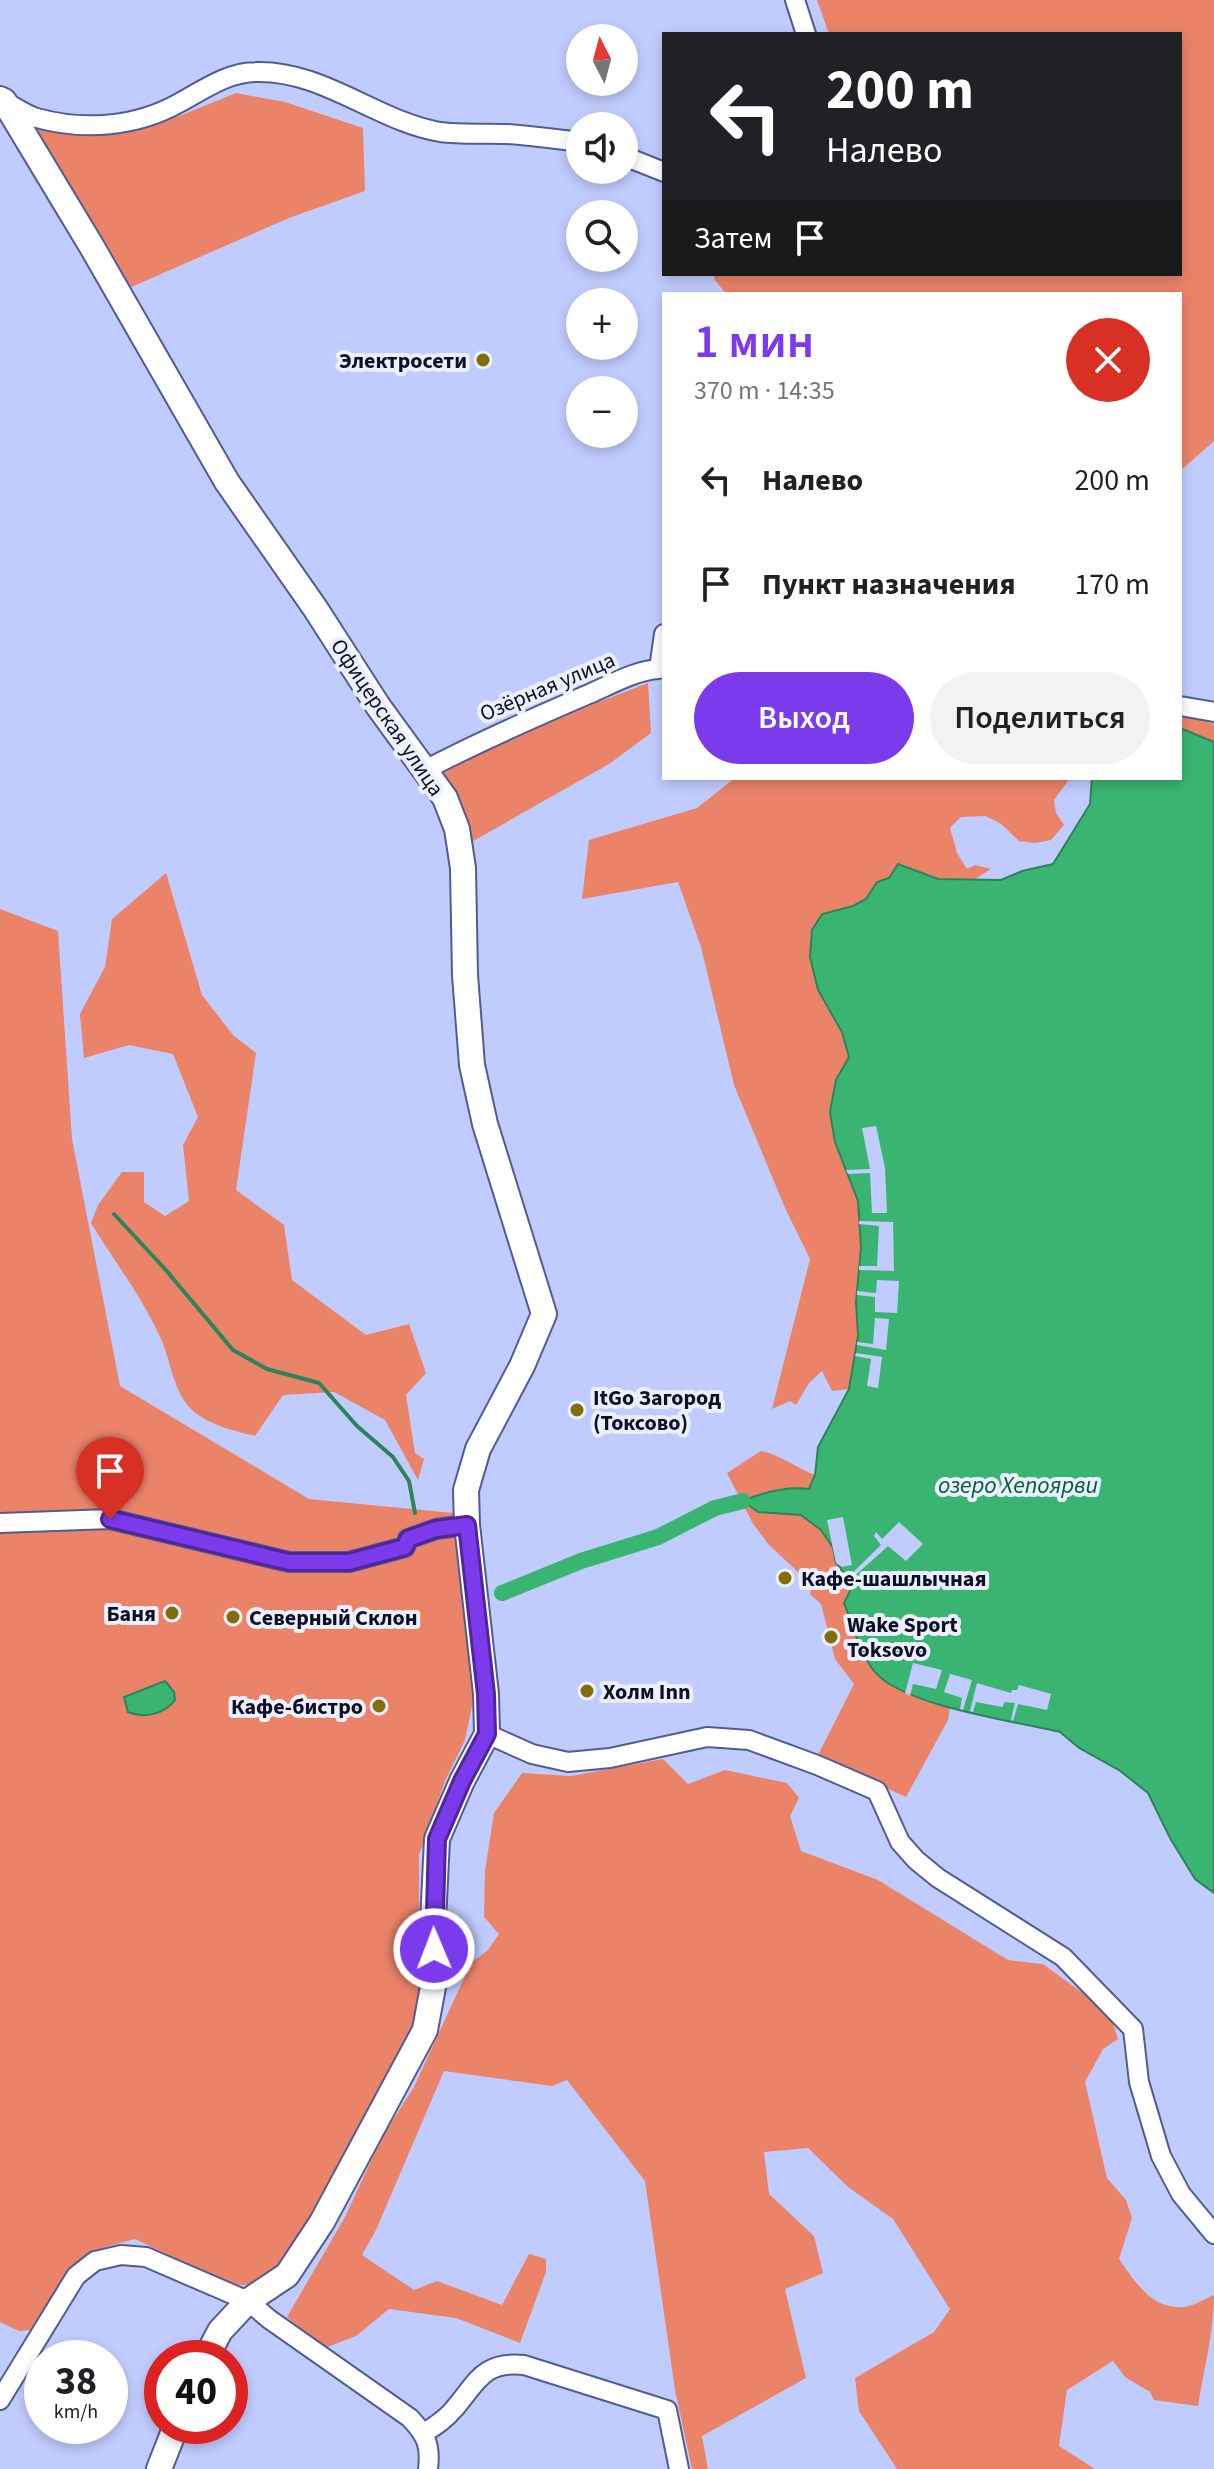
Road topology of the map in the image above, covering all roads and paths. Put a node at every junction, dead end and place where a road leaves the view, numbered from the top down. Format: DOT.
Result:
graph roads {
  1 [pos="795,0"];
  2 [pos="805,32"];
  3 [pos="2,100"];
  4 [pos="566,140"];
  5 [pos="638,162"];
  6 [pos="662,171"];
  7 [pos="662,648"];
  8 [pos="1182,706"];
  9 [pos="1214,712"];
  10 [pos="425,770"];
  11 [pos="0,1523"];
  12 [pos="468,1532"];
  13 [pos="487,1734"];
  14 [pos="1214,2234"];
  15 [pos="248,2301"];
  16 [pos="215,2340"];
  17 [pos="0,2400"];
  18 [pos="424,2433"];
  19 [pos="169,2444"];
  20 [pos="159,2469"];
  21 [pos="428,2469"];
  22 [pos="679,2469"];
  1 -- 2 [label="street"];
  3 -- 4 [label="street"];
  3 -- 10 [label="street, Офицерская улица"];
  5 -- 6 [label="street"];
  7 -- 10 [label="street, Озёрная улица"];
  8 -- 9 [label="street"];
  10 -- 12 [label="street, Офицерская улица"];
  11 -- 12 [label="street"];
  12 -- 13 [label="street, Офицерская улица"];
  13 -- 14 [label="street"];
  13 -- 15 [label="street"];
  15 -- 16 [label="street"];
  15 -- 17 [label="street"];
  15 -- 18 [label="street"];
  18 -- 21 [label="street"];
  18 -- 22 [label="street"];
  19 -- 20 [label="street"];
}
